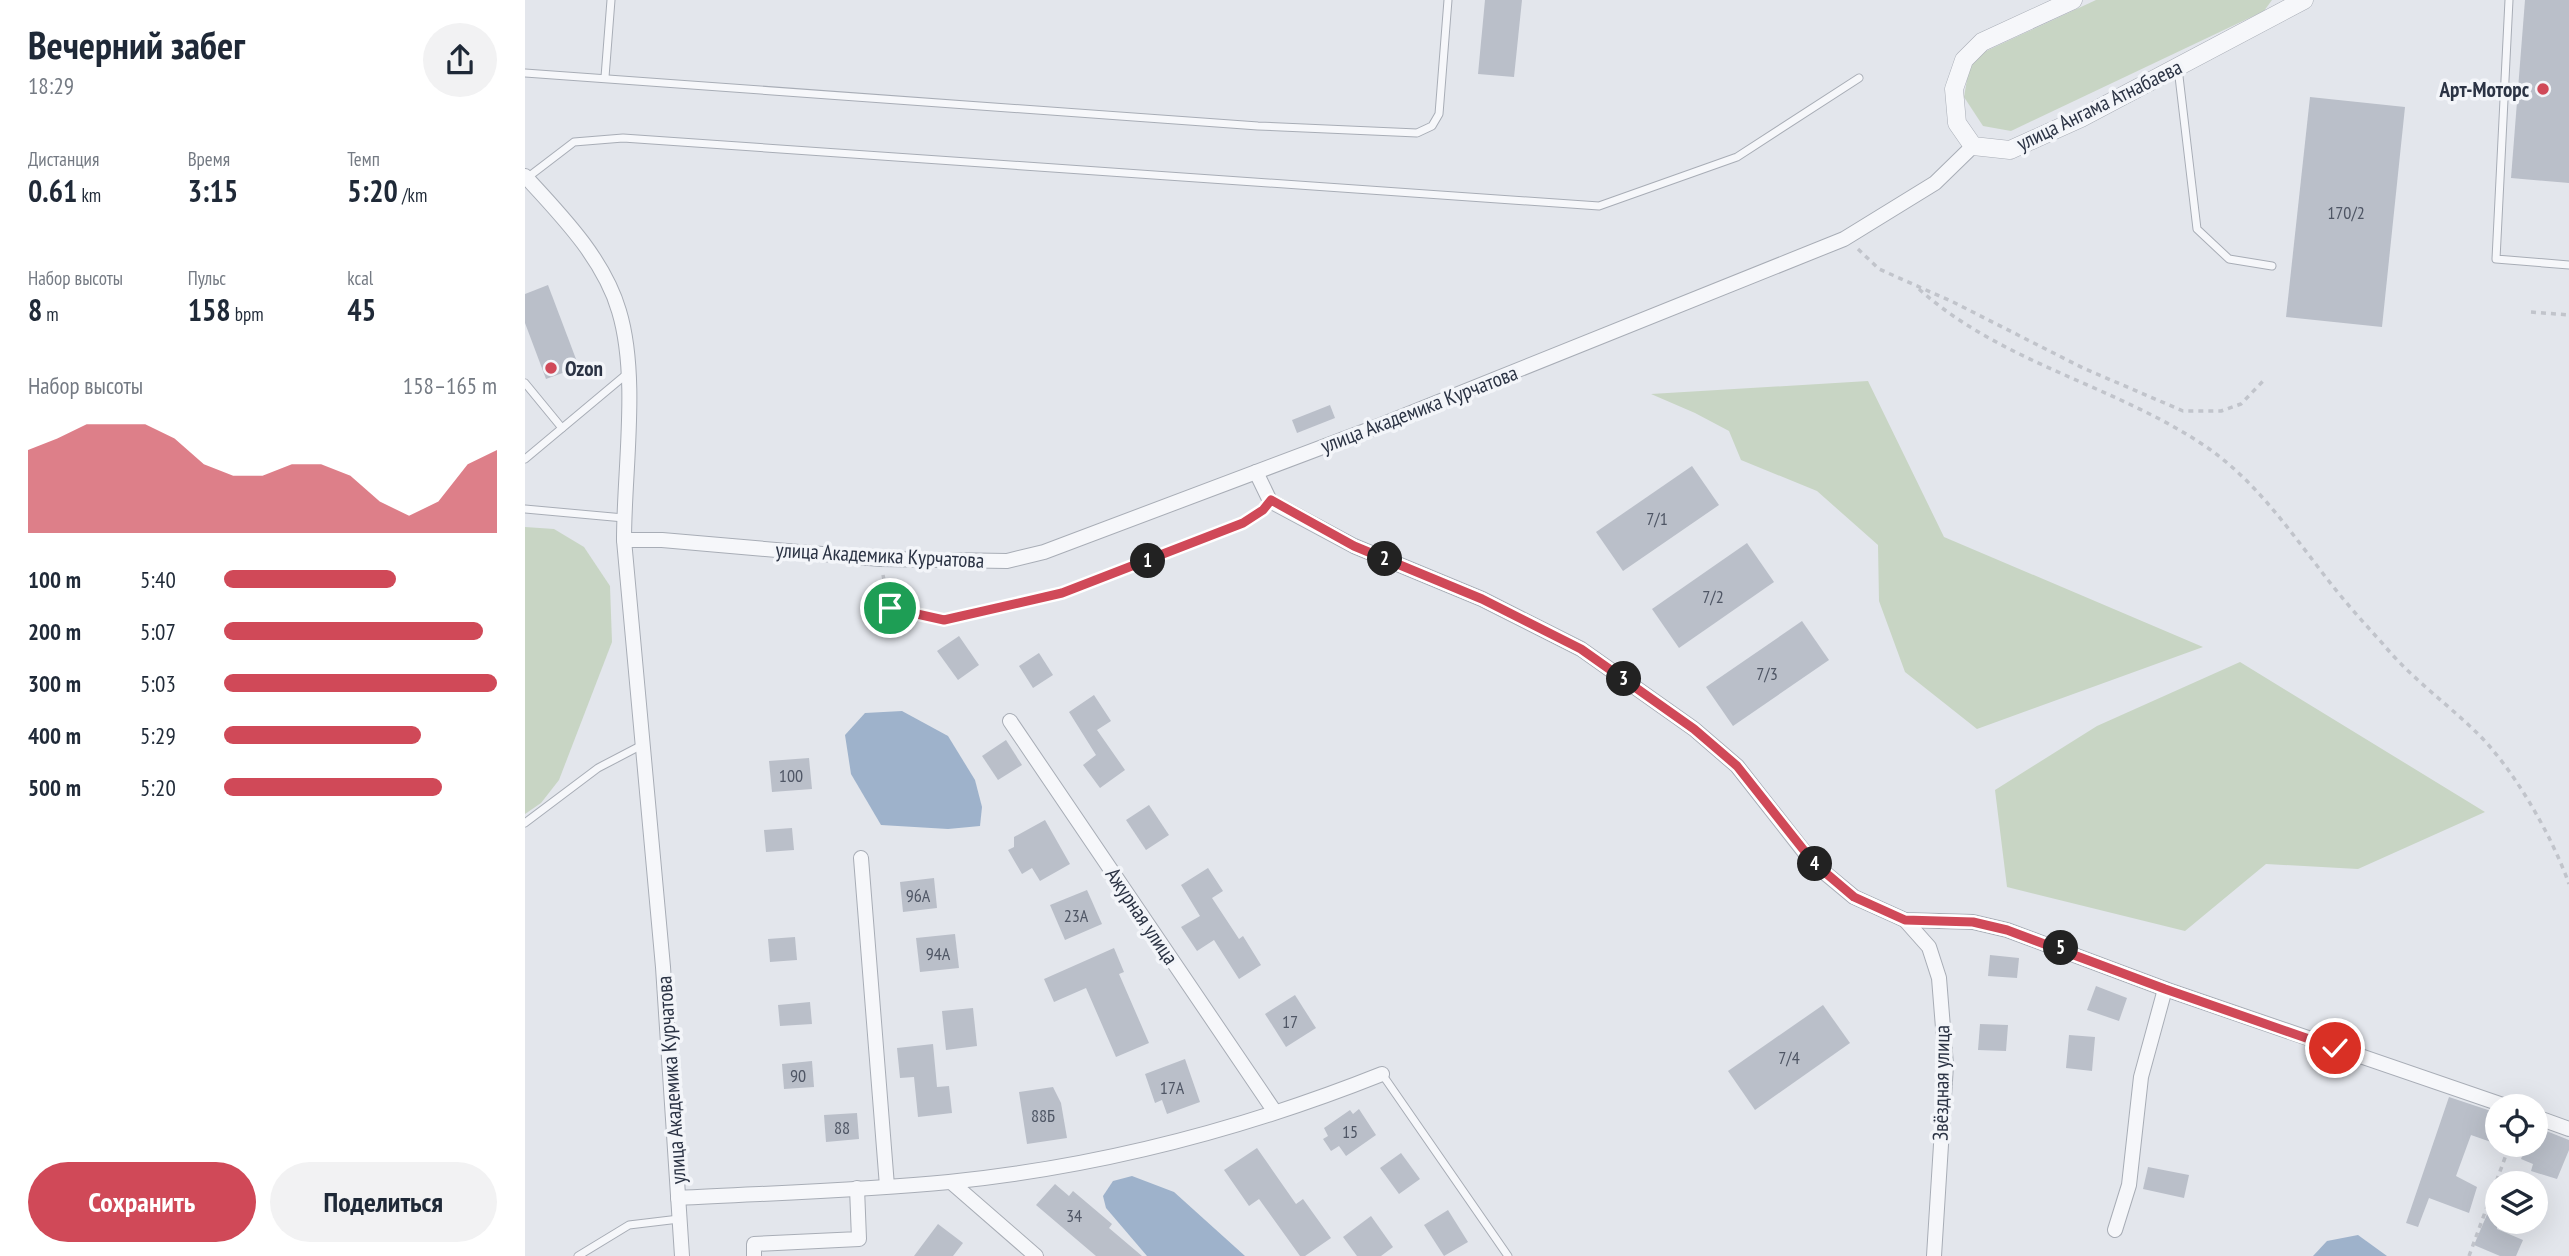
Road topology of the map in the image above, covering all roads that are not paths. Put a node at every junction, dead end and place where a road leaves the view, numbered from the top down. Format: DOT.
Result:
graph roads {
  1 [pos="611,0"];
  2 [pos="1448,0"];
  3 [pos="2073,0"];
  4 [pos="2304,0"];
  5 [pos="2509,0"];
  6 [pos="2280,7"];
  7 [pos="2178,67"];
  8 [pos="525,73"];
  9 [pos="605,77"];
  10 [pos="1859,78"];
  11 [pos="1973,146"];
  12 [pos="528,184"];
  13 [pos="2569,265"];
  14 [pos="2272,267"];
  15 [pos="628,372"];
  16 [pos="525,383"];
  17 [pos="562,428"];
  18 [pos="525,458"];
  19 [pos="1256,472"];
  20 [pos="525,509"];
  21 [pos="624,518"];
  22 [pos="624,540"];
  23 [pos="1010,721"];
  24 [pos="642,745"];
  25 [pos="525,823"];
  26 [pos="861,858"];
  27 [pos="1905,920"];
  28 [pos="2165,989"];
  29 [pos="1381,1074"];
  30 [pos="2485,1099"];
  31 [pos="1275,1112"];
  32 [pos="2548,1121"];
  33 [pos="2569,1129"];
  34 [pos="951,1182"];
  35 [pos="887,1186"];
  36 [pos="857,1188"];
  37 [pos="678,1198"];
  38 [pos="680,1219"];
  39 [pos="2115,1230"];
  40 [pos="578,1256"];
  41 [pos="682,1256"];
  42 [pos="754,1256"];
  43 [pos="1036,1256"];
  44 [pos="1508,1256"];
  45 [pos="1934,1256"];
  1 -- 9 [label="lane"];
  2 -- 9 [label="lane"];
  3 -- 11 [label="street"];
  4 -- 6 [label="street, улица Ангама Атнабаева"];
  5 -- 13 [label="lane"];
  6 -- 7 [label="street, улица Ангама Атнабаева"];
  7 -- 11 [label="street, улица Ангама Атнабаева"];
  7 -- 14 [label="lane"];
  8 -- 9 [label="lane"];
  10 -- 12 [label="lane"];
  11 -- 19 [label="street, улица Академика Курчатова"];
  12 -- 15 [label="street"];
  15 -- 17 [label="lane"];
  15 -- 21 [label="street"];
  16 -- 17 [label="lane"];
  17 -- 18 [label="lane"];
  19 -- 22 [label="street, улица Академика Курчатова"];
  19 -- 27 [label="street"];
  20 -- 21 [label="lane"];
  21 -- 22 [label="street"];
  22 -- 24 [label="street, улица Академика Курчатова"];
  23 -- 31 [label="street, Ажурная улица"];
  24 -- 25 [label="lane"];
  24 -- 37 [label="street, улица Академика Курчатова"];
  26 -- 35 [label="street"];
  27 -- 28 [label="street"];
  27 -- 45 [label="street, Звёздная улица"];
  28 -- 30 [label="street"];
  28 -- 39 [label="street"];
  29 -- 31 [label="street"];
  29 -- 44 [label="lane"];
  31 -- 34 [label="street"];
  32 -- 33 [label="street"];
  34 -- 35 [label="street"];
  34 -- 43 [label="street"];
  35 -- 36 [label="street"];
  36 -- 37 [label="street"];
  36 -- 42 [label="street"];
  37 -- 38 [label="street, улица Академика Курчатова"];
  38 -- 40 [label="lane"];
  38 -- 41 [label="street, улица Академика Курчатова"];
}
